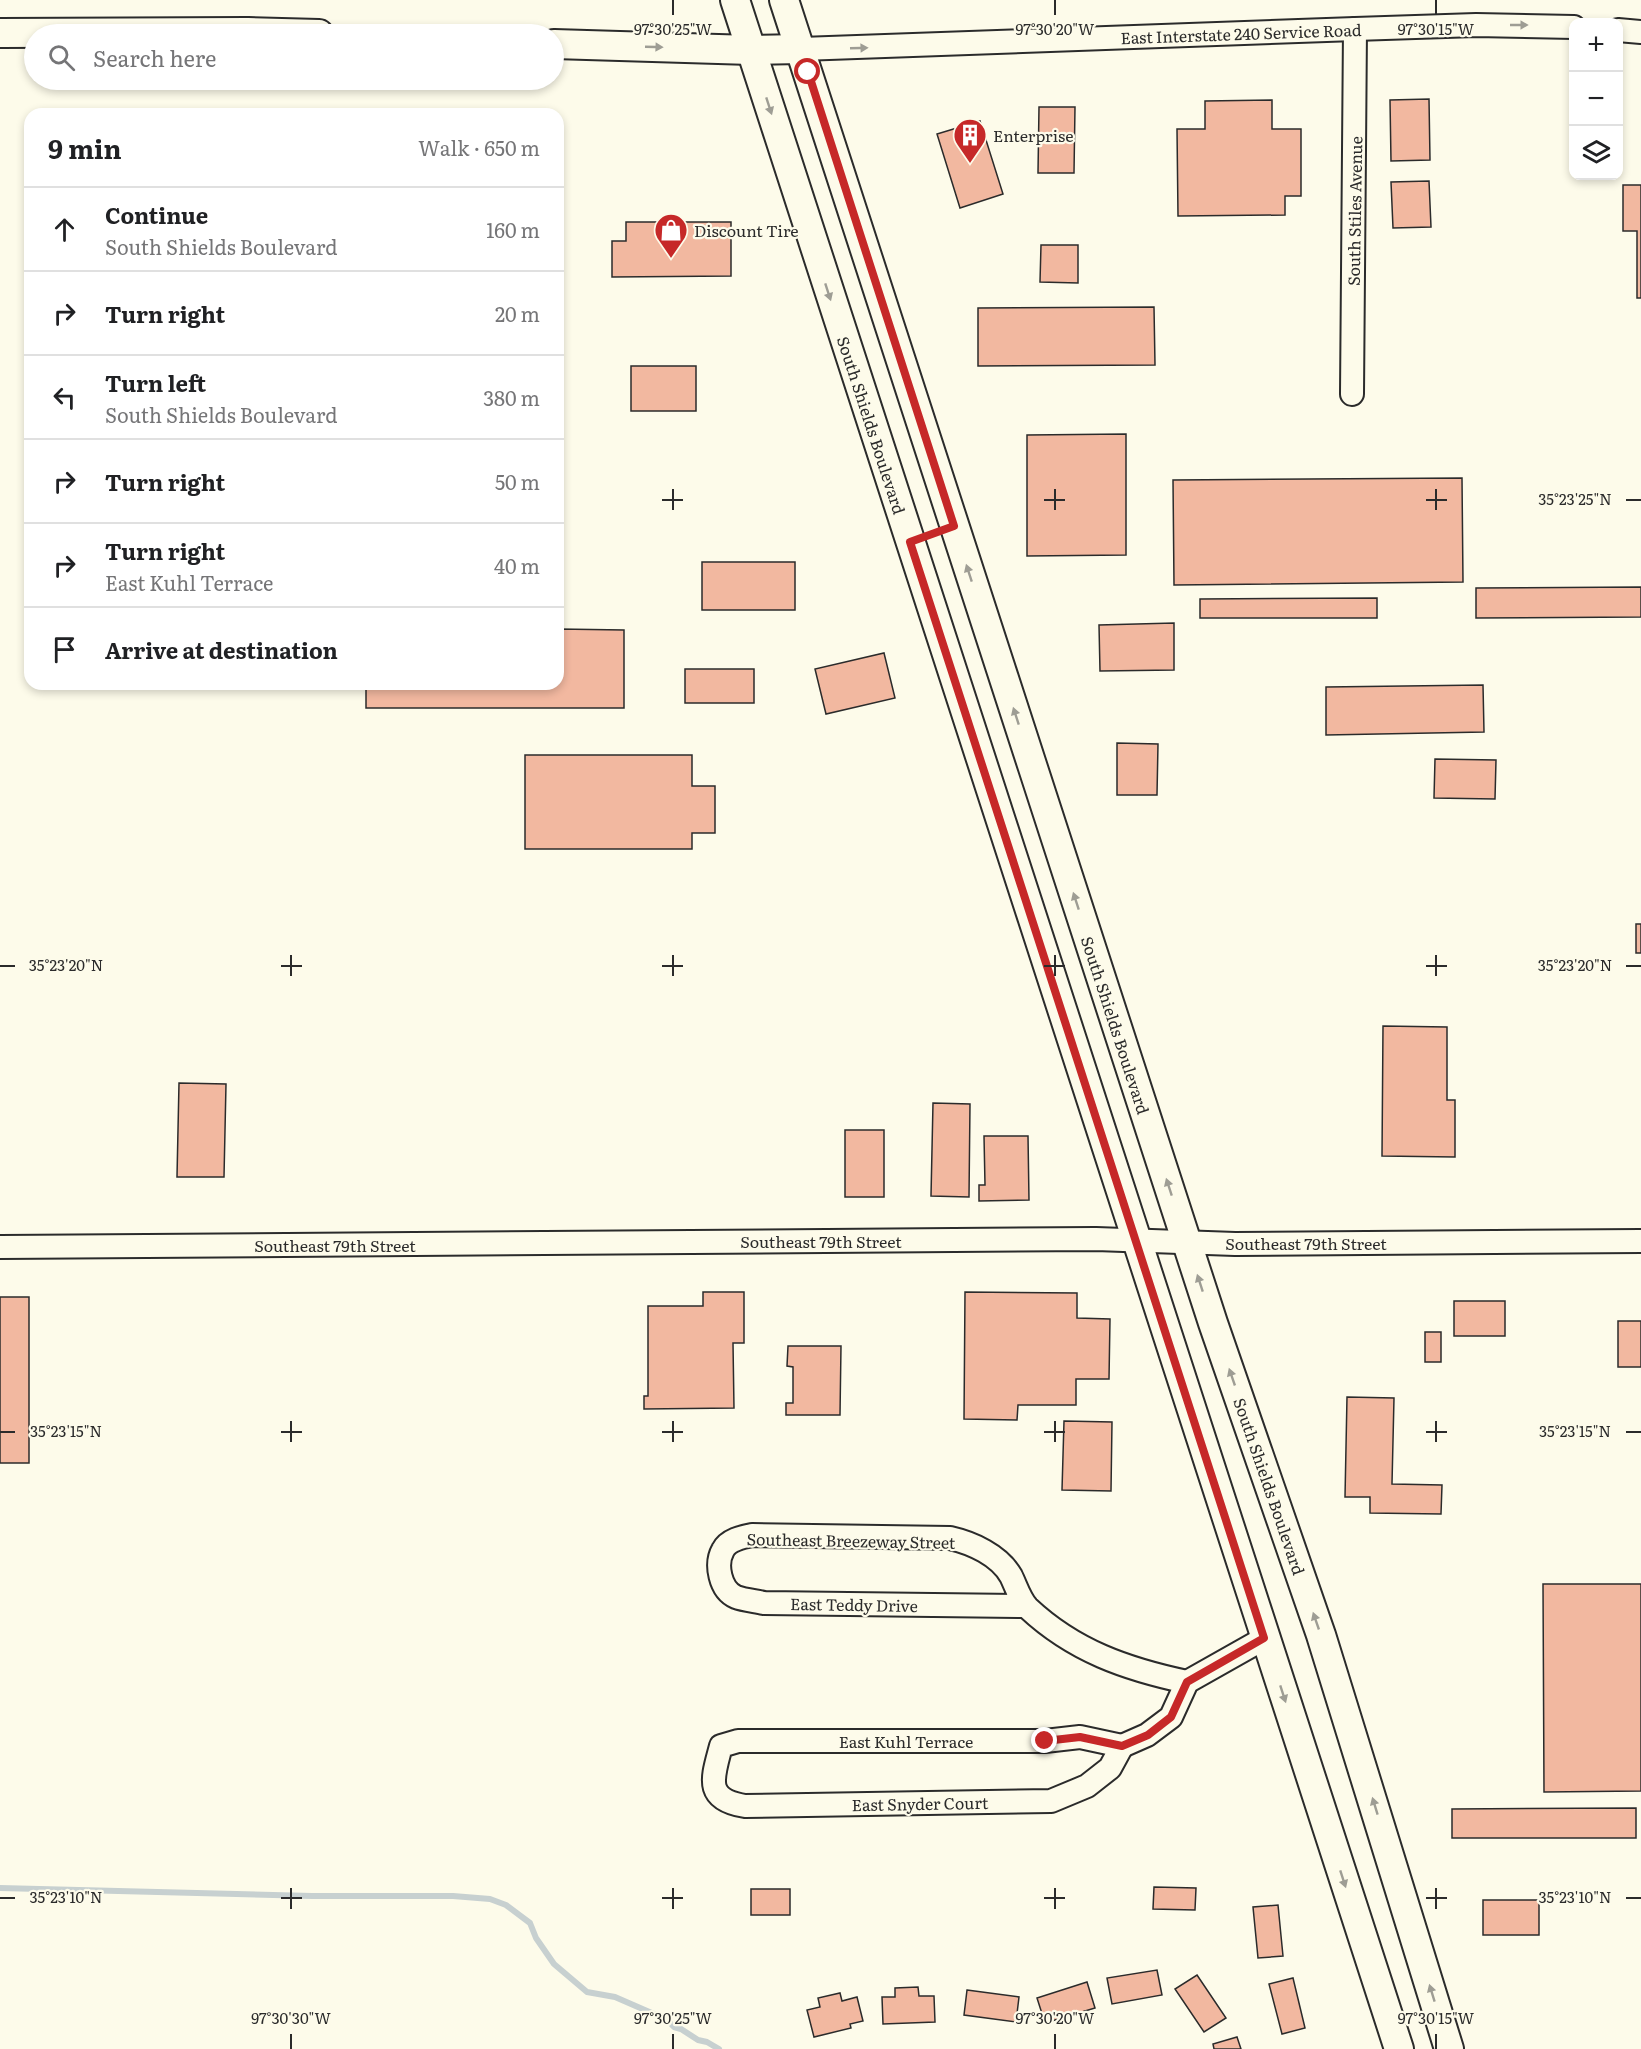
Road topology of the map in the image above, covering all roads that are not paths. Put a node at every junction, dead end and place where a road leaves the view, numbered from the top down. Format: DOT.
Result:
graph roads {
  1 [pos="735,0"];
  2 [pos="784,0"];
  3 [pos="1569,27"];
  4 [pos="1356,28"];
  5 [pos="1623,30"];
  6 [pos="1641,32"];
  7 [pos="3,33"];
  8 [pos="24,33"];
  9 [pos="564,44"];
  10 [pos="801,49"];
  11 [pos="751,50"];
  12 [pos="1352,394"];
  13 [pos="954,526"];
  14 [pos="910,542"];
  15 [pos="1137,1240"];
  16 [pos="1641,1240"];
  17 [pos="1187,1242"];
  18 [pos="0,1247"];
  19 [pos="722,1551"];
  20 [pos="1025,1606"];
  21 [pos="1264,1638"];
  22 [pos="1187,1682"];
  23 [pos="1122,1746"];
  24 [pos="712,1777"];
  25 [pos="1399,2049"];
  26 [pos="1449,2049"];
  1 -- 11 [label="main road, South Shields Boulevard"];
  2 -- 10 [label="main road, South Shields Boulevard"];
  4 -- 3 [label="street, East Interstate 240 Service Road, one-way"];
  10 -- 4 [label="street, East Interstate 240 Service Road, one-way"];
  4 -- 12 [label="street, South Stiles Avenue"];
  5 -- 6 [label="street"];
  7 -- 8 [label="main road"];
  9 -- 11 [label="main road, one-way"];
  10 -- 11 [label="main road"];
  10 -- 13 [label="main road, South Shields Boulevard"];
  11 -- 14 [label="main road, South Shields Boulevard, one-way"];
  13 -- 14 [label="main road"];
  17 -- 13 [label="main road, South Shields Boulevard, one-way"];
  14 -- 15 [label="main road, South Shields Boulevard"];
  15 -- 17 [label="street, Southeast 79th Street"];
  15 -- 18 [label="street, Southeast 79th Street"];
  15 -- 21 [label="main road, South Shields Boulevard"];
  16 -- 17 [label="street, Southeast 79th Street"];
  26 -- 17 [label="main road, South Shields Boulevard, one-way"];
  19 -- 20 [label="street, Southeast Breezeway Street"];
  19 -- 20 [label="street, East Teddy Drive"];
  20 -- 22 [label="street"];
  21 -- 22 [label="street"];
  21 -- 25 [label="main road, South Shields Boulevard, one-way"];
  22 -- 23 [label="street"];
  23 -- 24 [label="street, East Kuhl Terrace"];
  23 -- 24 [label="street, East Snyder Court"];
}
